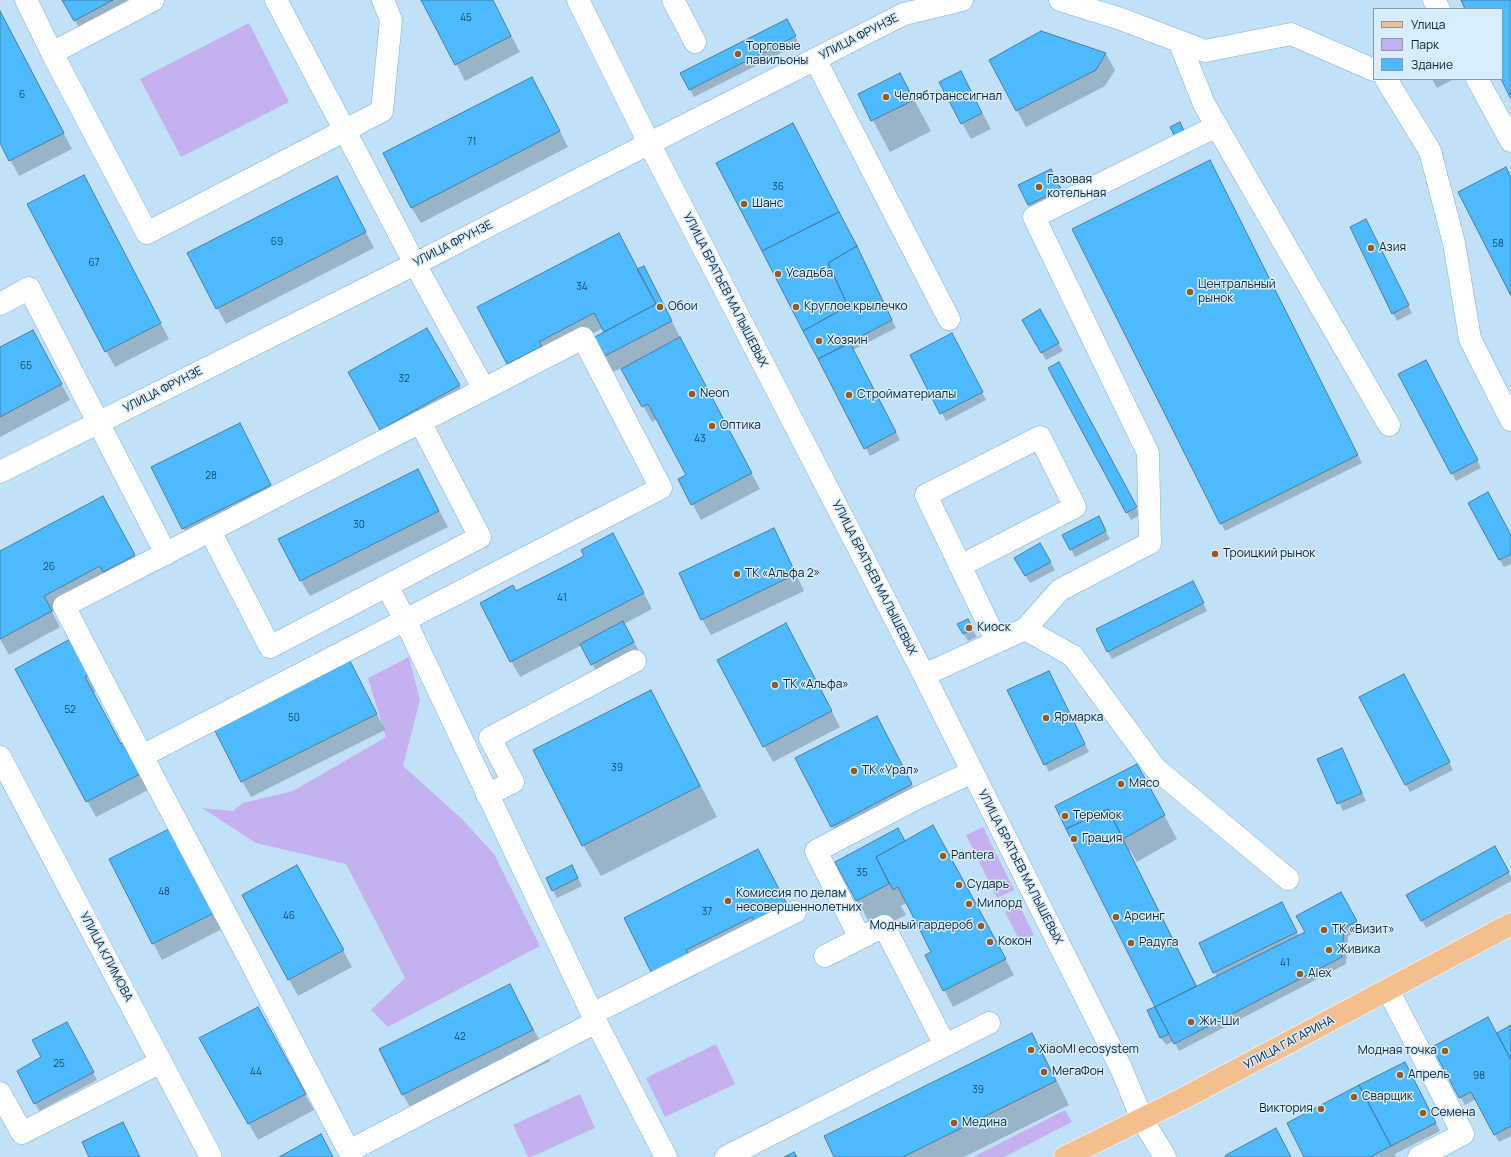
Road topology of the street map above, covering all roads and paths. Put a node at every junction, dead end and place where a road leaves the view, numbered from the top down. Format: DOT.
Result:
graph roads {
  1 [pos="26,0"];
  2 [pos="153,0"];
  3 [pos="276,0"];
  4 [pos="383,0"];
  5 [pos="578,0"];
  6 [pos="673,0"];
  7 [pos="962,0"];
  8 [pos="1060,0"];
  9 [pos="1179,41"];
  10 [pos="695,42"];
  11 [pos="52,53"];
  12 [pos="815,59"];
  13 [pos="1373,70"];
  14 [pos="1387,80"];
  15 [pos="1478,80"];
  16 [pos="1216,126"];
  17 [pos="344,130"];
  18 [pos="1510,138"];
  19 [pos="649,143"];
  20 [pos="415,264"];
  21 [pos="0,304"];
  22 [pos="949,319"];
  23 [pos="484,389"];
  24 [pos="1511,420"];
  25 [pos="99,422"];
  26 [pos="420,422"];
  27 [pos="1389,425"];
  28 [pos="0,472"];
  29 [pos="210,531"];
  30 [pos="166,554"];
  31 [pos="960,566"];
  32 [pos="387,586"];
  33 [pos="405,620"];
  34 [pos="1025,629"];
  35 [pos="997,642"];
  36 [pos="635,660"];
  37 [pos="924,675"];
  38 [pos="142,756"];
  39 [pos="0,757"];
  40 [pos="972,772"];
  41 [pos="487,795"];
  42 [pos="1288,879"];
  43 [pos="795,912"];
  44 [pos="1511,924"];
  45 [pos="860,938"];
  46 [pos="825,956"];
  47 [pos="1388,990"];
  48 [pos="594,1018"];
  49 [pos="988,1023"];
  50 [pos="945,1045"];
  51 [pos="161,1062"];
  52 [pos="0,1093"];
  53 [pos="1142,1119"];
  54 [pos="350,1154"];
  55 [pos="212,1157"];
  56 [pos="666,1157"];
  57 [pos="726,1157"];
  58 [pos="1065,1157"];
  59 [pos="1165,1157"];
  60 [pos="1419,1157"];
  1 -- 11 [label="street"];
  2 -- 11 [label="street"];
  3 -- 17 [label="street"];
  4 -- 17 [label="street"];
  5 -- 19 [label="street, УЛИЦА БРАТЬЕВ МАЛЫШЕВЫХ"];
  6 -- 10 [label="street"];
  7 -- 12 [label="street, УЛИЦА ФРУНЗЕ"];
  8 -- 9 [label="street"];
  9 -- 13 [label="street"];
  9 -- 16 [label="street"];
  11 -- 17 [label="street"];
  12 -- 19 [label="street, УЛИЦА ФРУНЗЕ"];
  12 -- 22 [label="street"];
  14 -- 24 [label="street"];
  15 -- 18 [label="street"];
  16 -- 27 [label="street"];
  16 -- 34 [label="street"];
  17 -- 20 [label="street"];
  19 -- 20 [label="street, УЛИЦА ФРУНЗЕ"];
  19 -- 37 [label="street, УЛИЦА БРАТЬЕВ МАЛЫШЕВЫХ"];
  20 -- 23 [label="street"];
  20 -- 25 [label="street, УЛИЦА ФРУНЗЕ"];
  21 -- 25 [label="street"];
  23 -- 26 [label="street"];
  23 -- 33 [label="street"];
  25 -- 28 [label="street, УЛИЦА ФРУНЗЕ"];
  25 -- 30 [label="street"];
  26 -- 29 [label="street"];
  26 -- 32 [label="street"];
  29 -- 30 [label="street"];
  29 -- 32 [label="street"];
  30 -- 38 [label="street"];
  31 -- 31 [label="street"];
  31 -- 35 [label="street"];
  32 -- 33 [label="street"];
  33 -- 38 [label="street"];
  33 -- 41 [label="street"];
  34 -- 35 [label="street"];
  34 -- 42 [label="street"];
  35 -- 37 [label="street"];
  36 -- 41 [label="street"];
  37 -- 40 [label="street, УЛИЦА БРАТЬЕВ МАЛЫШЕВЫХ"];
  38 -- 54 [label="street"];
  39 -- 51 [label="street, УЛИЦА КЛИМОВА"];
  40 -- 45 [label="street"];
  40 -- 53 [label="street, УЛИЦА БРАТЬЕВ МАЛЫШЕВЫХ"];
  41 -- 48 [label="street"];
  43 -- 48 [label="street"];
  44 -- 47 [label="main road, УЛИЦА ГАГАРИНА"];
  45 -- 46 [label="street"];
  45 -- 50 [label="street"];
  47 -- 53 [label="main road, УЛИЦА ГАГАРИНА"];
  47 -- 60 [label="street"];
  48 -- 54 [label="street"];
  48 -- 56 [label="street"];
  49 -- 50 [label="street"];
  50 -- 57 [label="street"];
  51 -- 52 [label="street"];
  51 -- 55 [label="street, УЛИЦА КЛИМОВА"];
  53 -- 58 [label="main road, УЛИЦА ГАГАРИНА"];
  53 -- 59 [label="street, УЛИЦА БРАТЬЕВ МАЛЫШЕВЫХ"];
}
